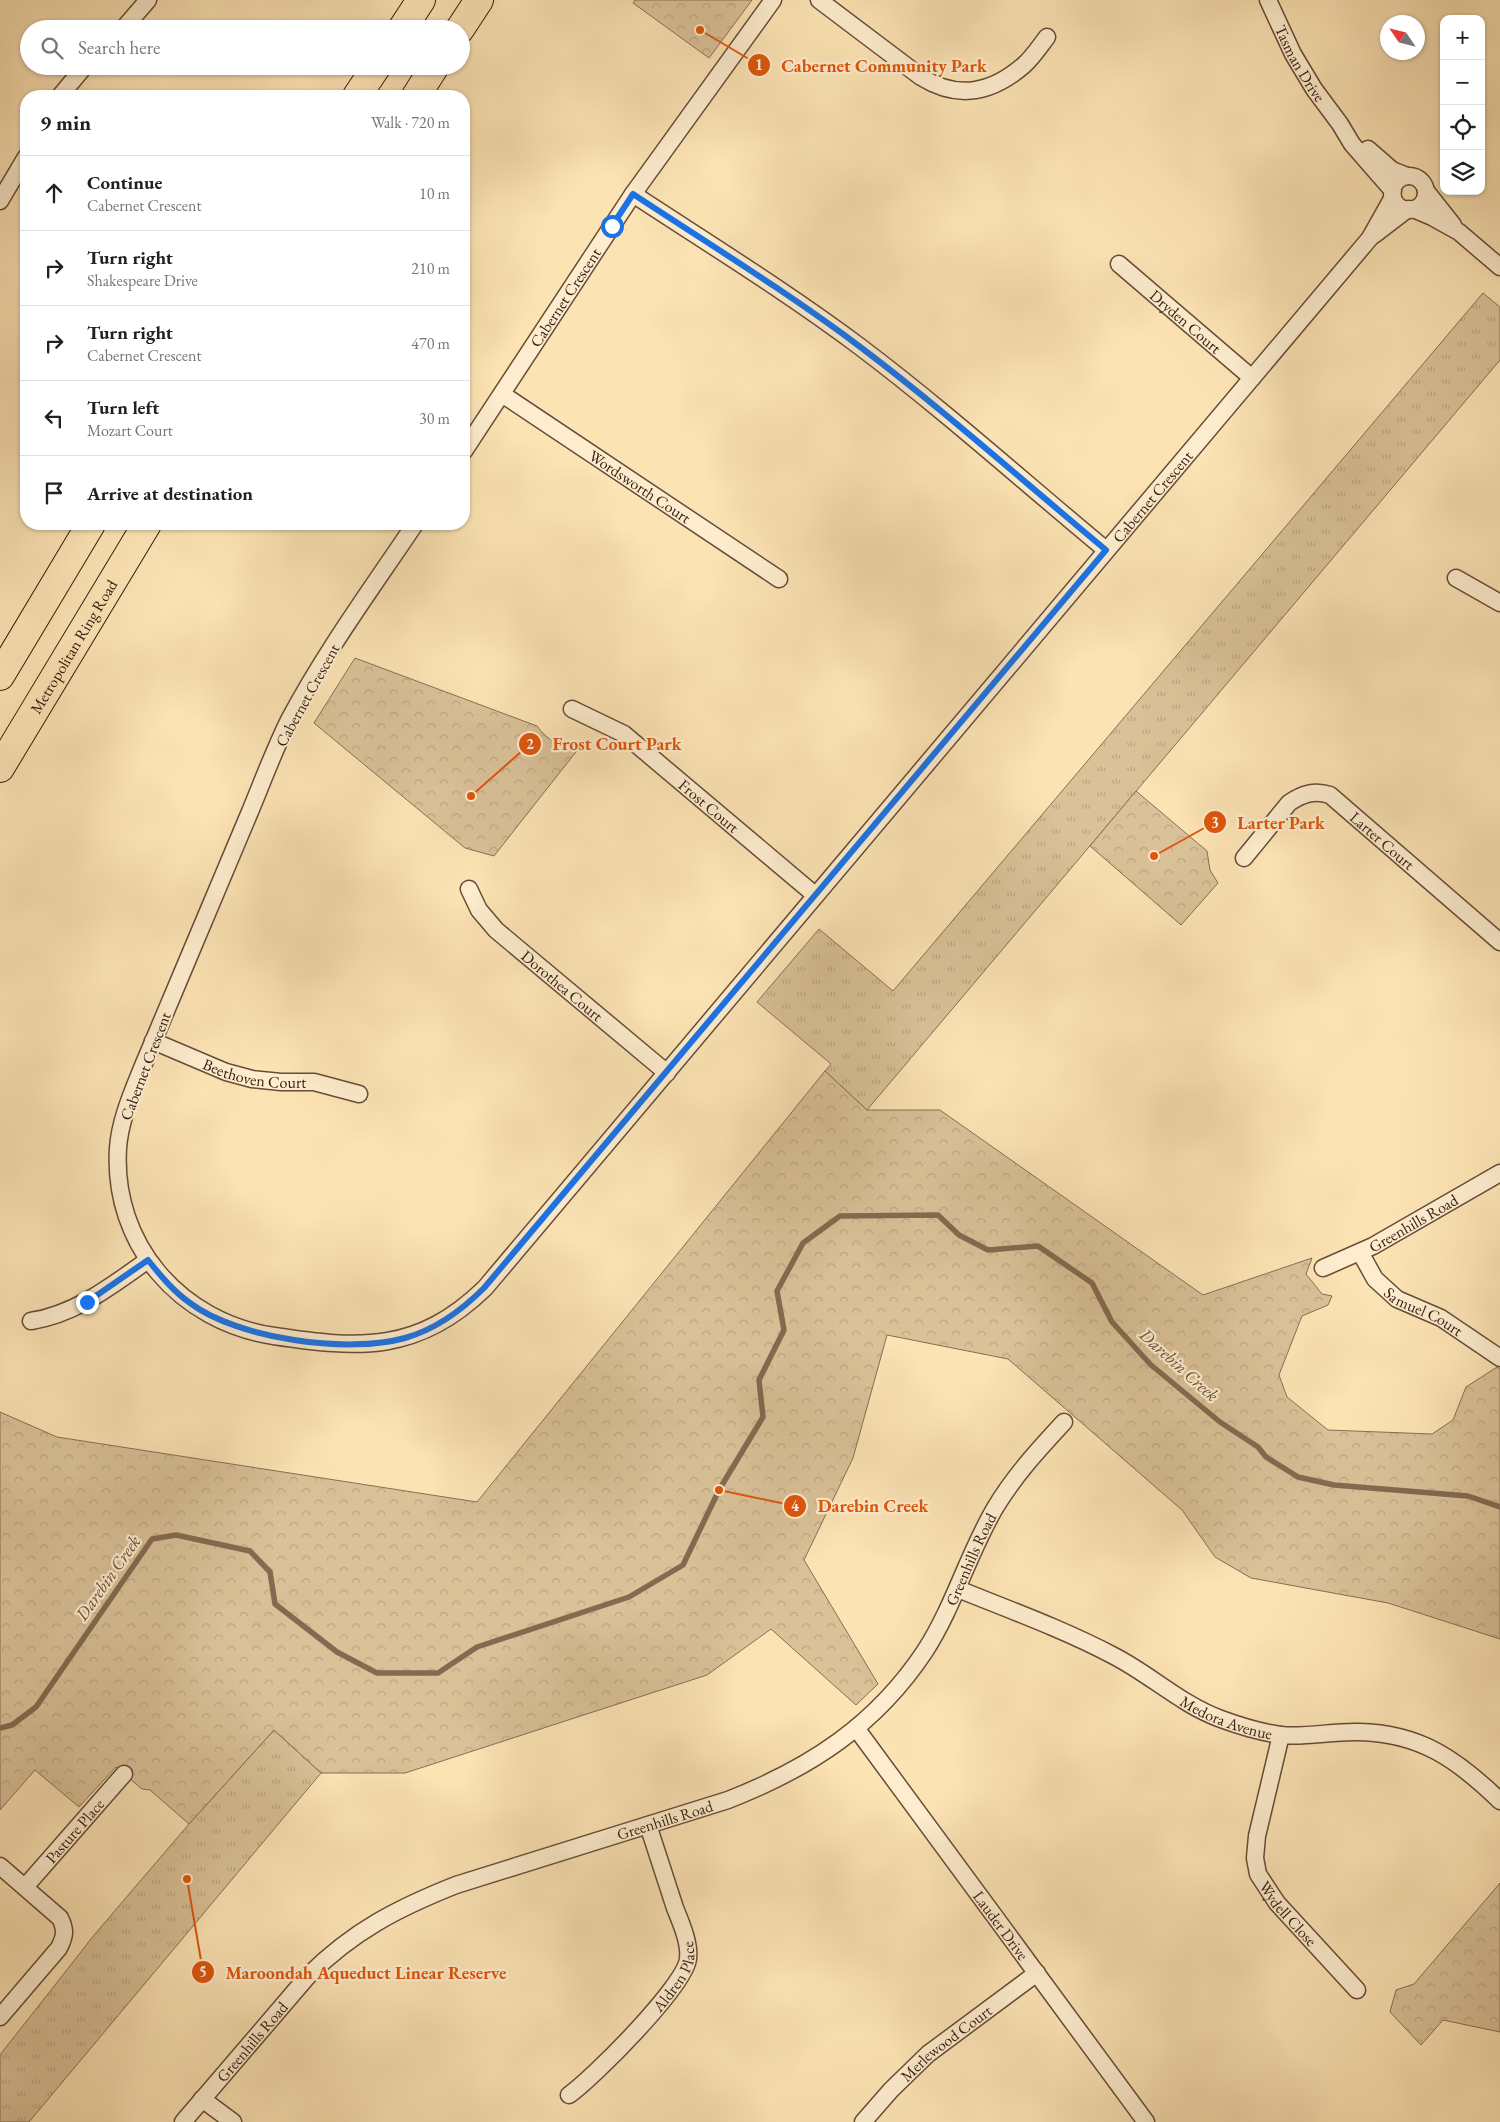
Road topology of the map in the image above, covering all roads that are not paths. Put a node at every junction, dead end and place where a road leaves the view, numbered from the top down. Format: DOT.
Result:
graph roads {
  1 [pos="148,0"];
  2 [pos="421,0"];
  3 [pos="479,0"];
  4 [pos="773,0"];
  5 [pos="819,0"];
  6 [pos="1268,0"];
  7 [pos="131,20"];
  8 [pos="408,20"];
  9 [pos="466,20"];
  10 [pos="1047,37"];
  11 [pos="78,75"];
  12 [pos="87,75"];
  13 [pos="371,75"];
  14 [pos="429,75"];
  15 [pos="65,90"];
  16 [pos="76,90"];
  17 [pos="361,90"];
  18 [pos="420,90"];
  19 [pos="1340,124"];
  20 [pos="20,167"];
  21 [pos="1407,176"];
  22 [pos="1426,192"];
  23 [pos="633,194"];
  24 [pos="1393,194"];
  25 [pos="0,201"];
  26 [pos="1411,209"];
  27 [pos="1459,232"];
  28 [pos="1370,238"];
  29 [pos="1119,264"];
  30 [pos="1500,267"];
  31 [pos="1252,378"];
  32 [pos="502,394"];
  33 [pos="470,442"];
  34 [pos="87,530"];
  35 [pos="143,530"];
  36 [pos="411,530"];
  37 [pos="1106,550"];
  38 [pos="1456,578"];
  39 [pos="779,579"];
  40 [pos="1500,604"];
  41 [pos="0,676"];
  42 [pos="572,709"];
  43 [pos="0,768"];
  44 [pos="1244,858"];
  45 [pos="469,889"];
  46 [pos="815,895"];
  47 [pos="1500,942"];
  48 [pos="153,1041"];
  49 [pos="667,1073"];
  50 [pos="359,1094"];
  51 [pos="1500,1173"];
  52 [pos="1360,1252"];
  53 [pos="148,1260"];
  54 [pos="1323,1268"];
  55 [pos="30,1321"];
  56 [pos="1500,1358"];
  57 [pos="1064,1422"];
  58 [pos="958,1589"];
  59 [pos="856,1728"];
  60 [pos="1281,1735"];
  61 [pos="124,1774"];
  62 [pos="1500,1801"];
  63 [pos="648,1825"];
  64 [pos="0,1866"];
  65 [pos="24,1887"];
  66 [pos="1036,1973"];
  67 [pos="1357,1990"];
  68 [pos="0,2017"];
  69 [pos="569,2095"];
  70 [pos="202,2100"];
  71 [pos="183,2122"];
  72 [pos="233,2122"];
  73 [pos="863,2122"];
  74 [pos="1146,2122"];
  1 -- 7 [label="street"];
  2 -- 8 [label="highway"];
  3 -- 9 [label="highway"];
  4 -- 23 [label="street, Cabernet Crescent"];
  5 -- 10 [label="street"];
  6 -- 19 [label="street, Tasman Drive"];
  11 -- 15 [label="street"];
  12 -- 16 [label="street"];
  13 -- 17 [label="highway"];
  14 -- 18 [label="highway"];
  19 -- 21 [label="street, Tasman Drive"];
  19 -- 24 [label="street, Tasman Drive"];
  20 -- 25 [label="street"];
  21 -- 22 [label="street"];
  21 -- 24 [label="street"];
  22 -- 26 [label="street"];
  22 -- 27 [label="street"];
  23 -- 32 [label="street, Cabernet Crescent"];
  23 -- 37 [label="street"];
  24 -- 26 [label="street"];
  24 -- 28 [label="street, Cabernet Crescent"];
  26 -- 27 [label="street"];
  26 -- 28 [label="street, Cabernet Crescent"];
  27 -- 30 [label="street"];
  28 -- 31 [label="street, Cabernet Crescent"];
  29 -- 31 [label="street, Dryden Court"];
  31 -- 37 [label="street, Cabernet Crescent"];
  32 -- 33 [label="street, Cabernet Crescent"];
  32 -- 39 [label="street, Wordsworth Court"];
  34 -- 41 [label="highway"];
  35 -- 43 [label="highway, Metropolitan Ring Road"];
  36 -- 48 [label="street, Cabernet Crescent"];
  37 -- 46 [label="street, Cabernet Crescent"];
  38 -- 40 [label="street"];
  42 -- 46 [label="street, Frost Court"];
  44 -- 47 [label="street, Larter Court"];
  45 -- 49 [label="street, Dorothea Court"];
  46 -- 49 [label="street, Cabernet Crescent"];
  48 -- 50 [label="street, Beethoven Court"];
  48 -- 53 [label="street, Cabernet Crescent"];
  49 -- 53 [label="street, Cabernet Crescent"];
  51 -- 52 [label="street, Greenhills Road"];
  52 -- 54 [label="street, Greenhills Road"];
  52 -- 56 [label="street, Samuel Court"];
  53 -- 55 [label="street"];
  57 -- 58 [label="street, Greenhills Road"];
  58 -- 59 [label="street, Greenhills Road"];
  58 -- 60 [label="street, Medora Avenue"];
  59 -- 63 [label="street, Greenhills Road"];
  59 -- 66 [label="street, Lauder Drive"];
  60 -- 62 [label="street, Medora Avenue"];
  60 -- 67 [label="street, Wydell Close"];
  61 -- 65 [label="street, Pasture Place"];
  63 -- 69 [label="street, Aldren Place"];
  63 -- 70 [label="street, Greenhills Road"];
  64 -- 65 [label="street"];
  65 -- 68 [label="street"];
  66 -- 73 [label="street, Merlewood Court"];
  66 -- 74 [label="street, Lauder Drive"];
  70 -- 71 [label="street, Greenhills Road"];
  70 -- 72 [label="street"];
}
